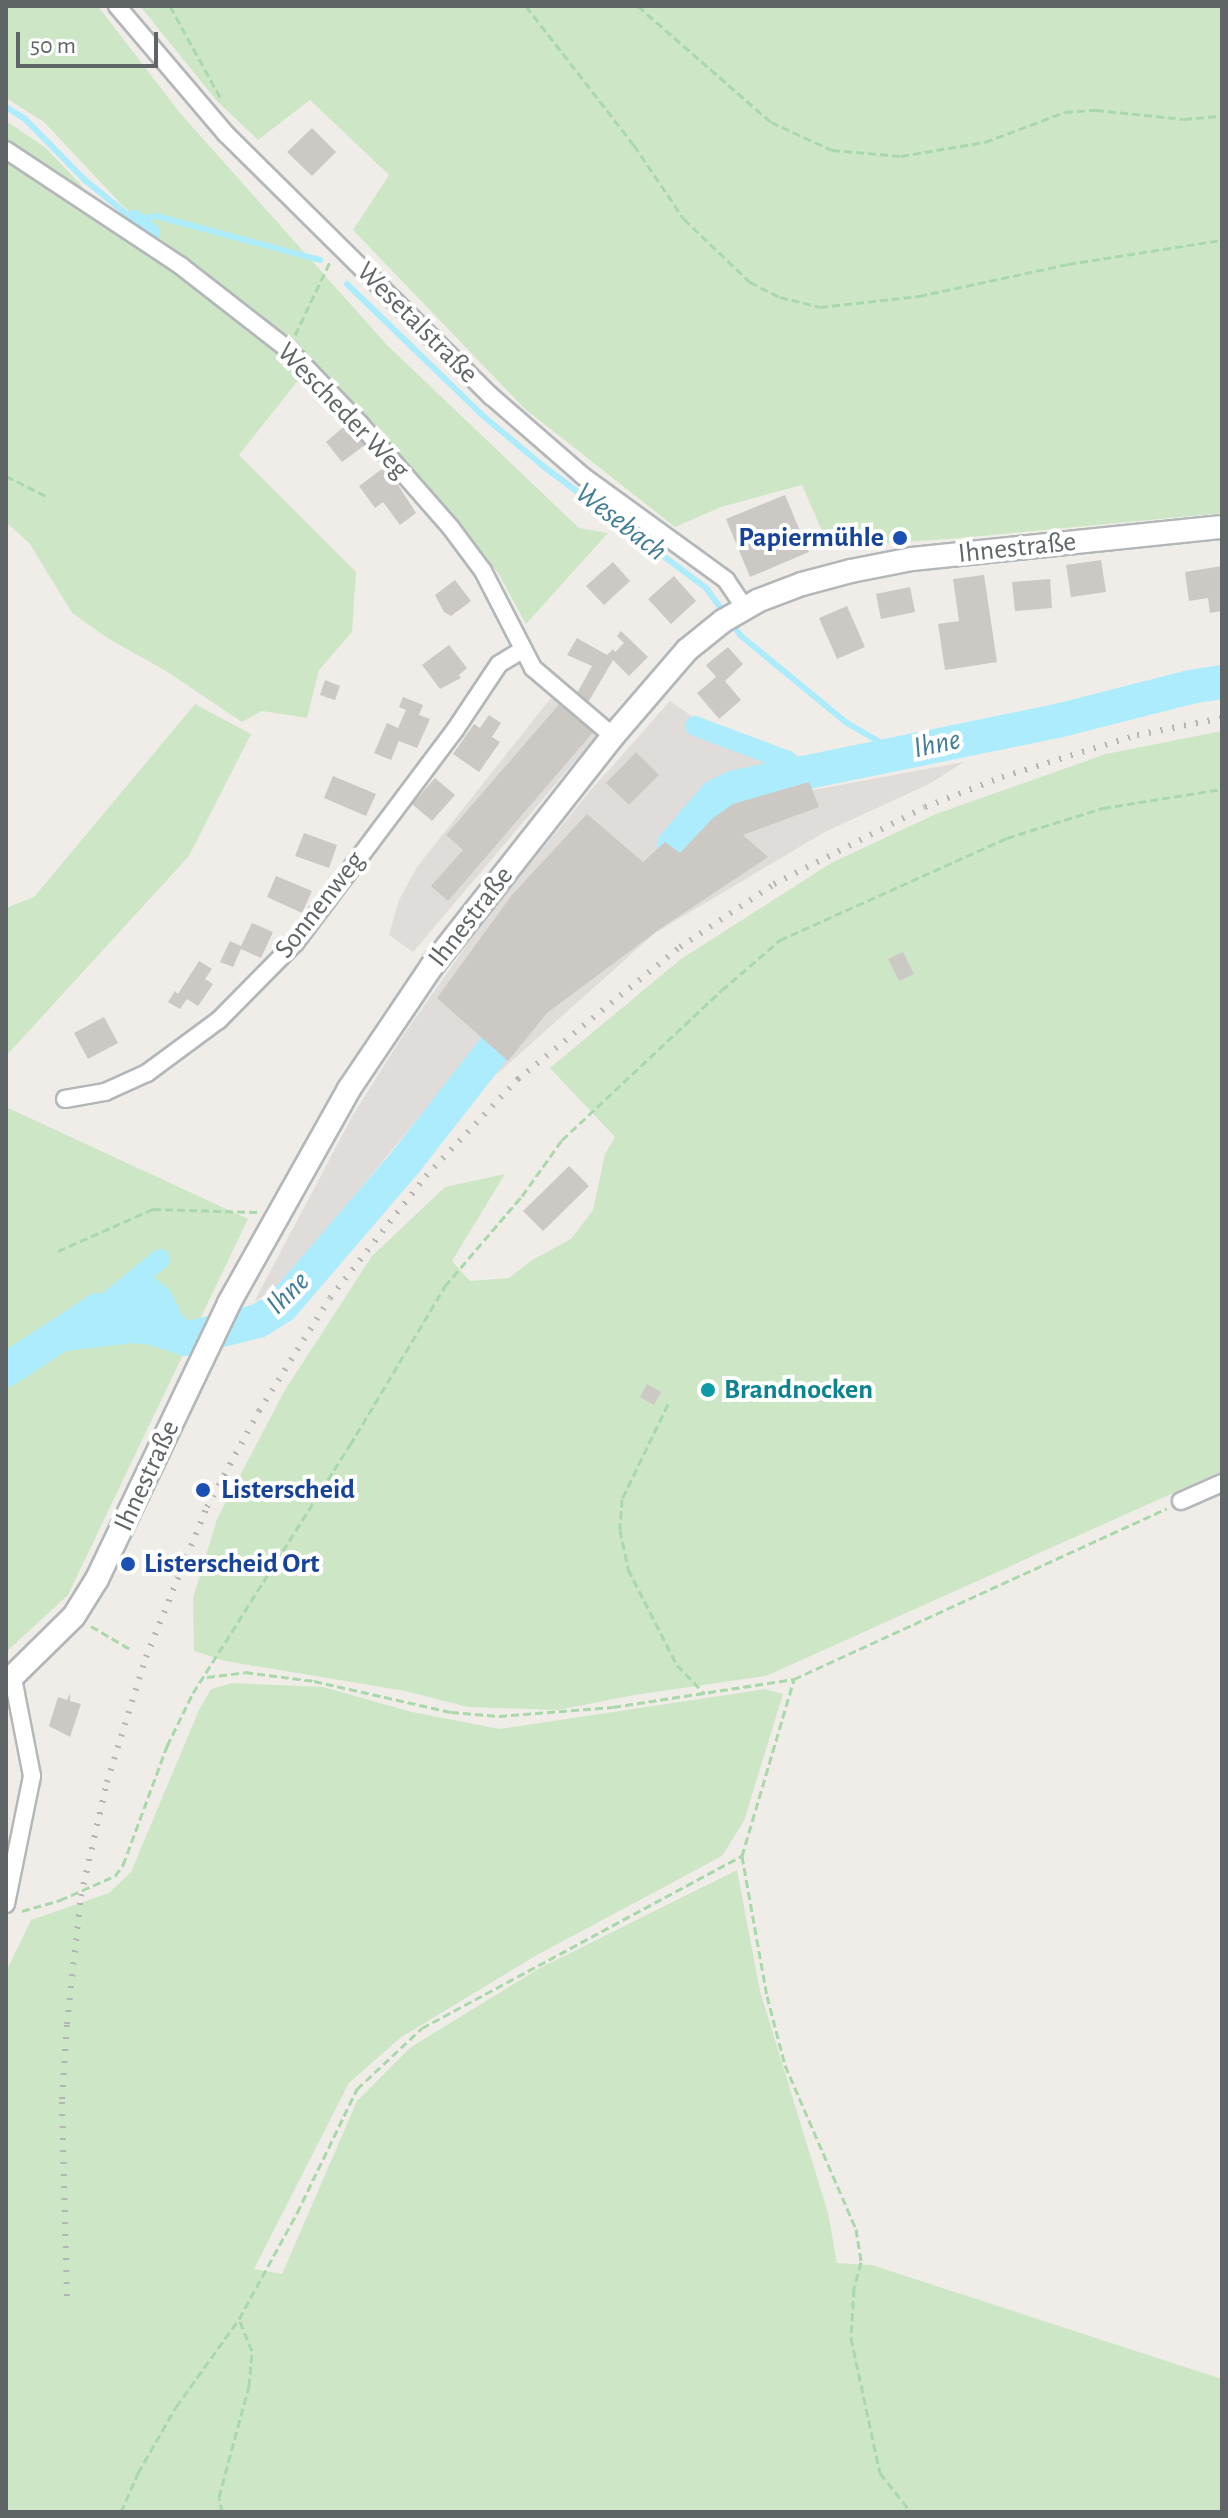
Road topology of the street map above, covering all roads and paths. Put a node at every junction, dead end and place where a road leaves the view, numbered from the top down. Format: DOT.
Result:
graph roads {
  1 [pos="117,6"];
  2 [pos="170,6"];
  3 [pos="526,6"];
  4 [pos="638,6"];
  5 [pos="222,101"];
  6 [pos="1222,116"];
  7 [pos="6,150"];
  8 [pos="1222,240"];
  9 [pos="338,244"];
  10 [pos="289,350"];
  11 [pos="6,476"];
  12 [pos="46,496"];
  13 [pos="1222,527"];
  14 [pos="734,614"];
  15 [pos="522,650"];
  16 [pos="613,736"];
  17 [pos="1222,789"];
  18 [pos="65,1099"];
  19 [pos="277,1214"];
  20 [pos="58,1251"];
  21 [pos="668,1404"];
  22 [pos="1222,1483"];
  23 [pos="1181,1501"];
  24 [pos="74,1616"];
  25 [pos="130,1649"];
  26 [pos="206,1677"];
  27 [pos="794,1679"];
  28 [pos="10,1680"];
  29 [pos="705,1694"];
  30 [pos="742,1856"];
  31 [pos="13,1908"];
  32 [pos="239,2319"];
  33 [pos="121,2512"];
  34 [pos="222,2512"];
  35 [pos="911,2512"];
  1 -- 9 [label="street, Wesetalstraße"];
  2 -- 5 [label="path"];
  3 -- 8 [label="path"];
  4 -- 6 [label="path"];
  7 -- 10 [label="street, Wescheder Weg"];
  9 -- 10 [label="path"];
  9 -- 14 [label="street, Wesetalstraße"];
  10 -- 15 [label="street, Wescheder Weg"];
  11 -- 12 [label="path"];
  13 -- 14 [label="main road, Ihnestraße"];
  14 -- 16 [label="main road, Ihnestraße"];
  15 -- 16 [label="street, Wescheder Weg"];
  15 -- 18 [label="street, Sonnenweg"];
  16 -- 19 [label="main road, Ihnestraße"];
  17 -- 26 [label="path"];
  19 -- 20 [label="path"];
  19 -- 24 [label="main road, Ihnestraße"];
  21 -- 29 [label="path"];
  22 -- 23 [label="street"];
  23 -- 27 [label="path"];
  24 -- 25 [label="path"];
  24 -- 28 [label="main road, Ihnestraße"];
  26 -- 29 [label="path"];
  26 -- 31 [label="path, bridge"];
  27 -- 29 [label="path"];
  27 -- 30 [label="path"];
  28 -- 31 [label="street"];
  30 -- 32 [label="path"];
  30 -- 35 [label="path"];
  32 -- 33 [label="path"];
  32 -- 34 [label="path"];
}
